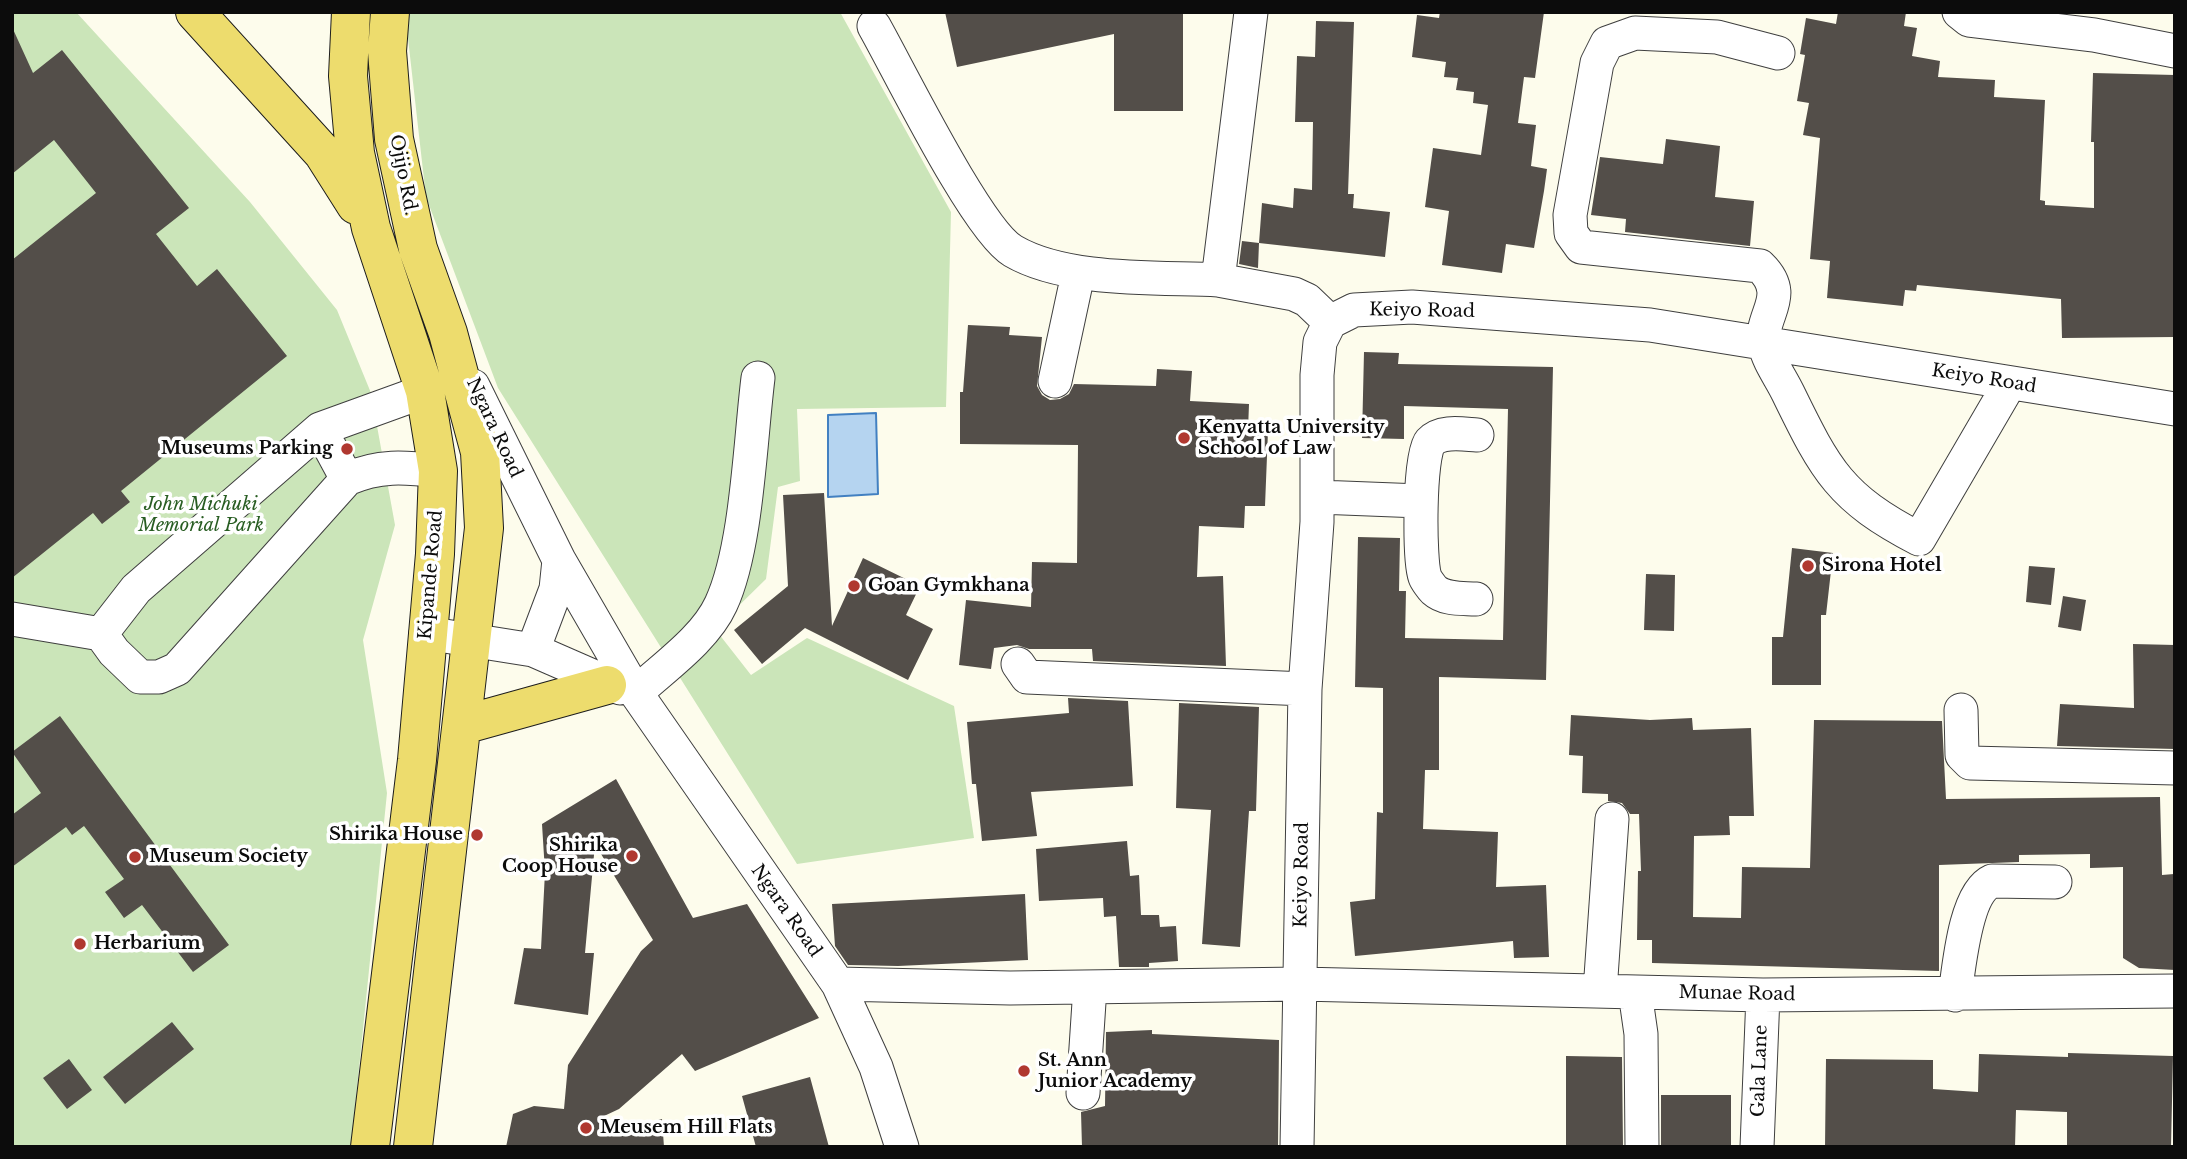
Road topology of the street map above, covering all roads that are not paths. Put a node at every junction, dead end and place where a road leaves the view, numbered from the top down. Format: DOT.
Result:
graph roads {
  1 [pos="195,12"];
  2 [pos="351,12"];
  3 [pos="390,12"];
  4 [pos="1251,12"];
  5 [pos="1959,12"];
  6 [pos="1719,25"];
  7 [pos="874,26"];
  8 [pos="2175,51"];
  9 [pos="1778,53"];
  10 [pos="371,228"];
  11 [pos="1078,274"];
  12 [pos="1217,280"];
  13 [pos="1330,322"];
  14 [pos="449,333"];
  15 [pos="1764,344"];
  16 [pos="758,378"];
  17 [pos="1055,381"];
  18 [pos="2010,383"];
  19 [pos="425,391"];
  20 [pos="2175,409"];
  21 [pos="320,429"];
  22 [pos="1477,435"];
  23 [pos="439,471"];
  24 [pos="347,479"];
  25 [pos="1318,497"];
  26 [pos="1420,501"];
  27 [pos="559,560"];
  28 [pos="1476,599"];
  29 [pos="12,619"];
  30 [pos="426,633"];
  31 [pos="101,634"];
  32 [pos="473,641"];
  33 [pos="533,650"];
  34 [pos="1018,664"];
  35 [pos="622,689"];
  36 [pos="1305,689"];
  37 [pos="1961,710"];
  38 [pos="463,725"];
  39 [pos="2175,768"];
  40 [pos="1612,819"];
  41 [pos="2055,883"];
  42 [pos="838,984"];
  43 [pos="1300,984"];
  44 [pos="1090,987"];
  45 [pos="1600,991"];
  46 [pos="2175,991"];
  47 [pos="1635,992"];
  48 [pos="1763,995"];
  49 [pos="1955,995"];
  50 [pos="1083,1093"];
  51 [pos="370,1147"];
  52 [pos="413,1147"];
  53 [pos="901,1147"];
  54 [pos="1297,1147"];
  55 [pos="1642,1147"];
  56 [pos="1757,1147"];
  1 -- 10 [label="main road"];
  2 -- 10 [label="main road, Kipande Road"];
  3 -- 14 [label="main road, Ojijo Rd."];
  4 -- 12 [label="street"];
  5 -- 8 [label="street"];
  6 -- 9 [label="street"];
  6 -- 15 [label="street"];
  7 -- 11 [label="street"];
  10 -- 19 [label="main road, Kipande Road"];
  11 -- 12 [label="street"];
  11 -- 17 [label="street"];
  12 -- 13 [label="street"];
  13 -- 15 [label="street, Keiyo Road"];
  13 -- 25 [label="street, Keiyo Road"];
  14 -- 27 [label="street, Ngara Road"];
  14 -- 32 [label="main road"];
  15 -- 18 [label="street, Keiyo Road"];
  15 -- 18 [label="street"];
  16 -- 35 [label="street"];
  18 -- 20 [label="street, Keiyo Road"];
  19 -- 21 [label="street"];
  19 -- 23 [label="main road, Kipande Road"];
  21 -- 24 [label="street"];
  21 -- 31 [label="street"];
  22 -- 26 [label="street"];
  23 -- 24 [label="street"];
  23 -- 30 [label="main road, Kipande Road"];
  24 -- 31 [label="street"];
  25 -- 26 [label="street"];
  25 -- 36 [label="street, Keiyo Road"];
  26 -- 28 [label="street"];
  27 -- 33 [label="street"];
  27 -- 35 [label="street, Ngara Road"];
  29 -- 31 [label="street"];
  30 -- 32 [label="street, Ngara Road"];
  30 -- 51 [label="main road, Kipande Road"];
  32 -- 33 [label="street, Ngara Road"];
  32 -- 38 [label="main road"];
  33 -- 35 [label="street, Ngara Road"];
  34 -- 36 [label="street"];
  35 -- 38 [label="main road"];
  35 -- 42 [label="street, Ngara Road"];
  36 -- 43 [label="street, Keiyo Road"];
  37 -- 39 [label="street"];
  38 -- 52 [label="main road"];
  40 -- 45 [label="street"];
  41 -- 49 [label="street"];
  42 -- 44 [label="street, Munae Road"];
  42 -- 53 [label="street, Ngara Road"];
  43 -- 44 [label="street, Munae Road"];
  43 -- 45 [label="street, Munae Road"];
  43 -- 54 [label="street, Keiyo Road"];
  44 -- 50 [label="street"];
  45 -- 47 [label="street, Munae Road"];
  46 -- 49 [label="street, Munae Road"];
  47 -- 48 [label="street, Munae Road"];
  47 -- 55 [label="street"];
  48 -- 49 [label="street, Munae Road"];
  48 -- 56 [label="street, Gala Lane"];
}
